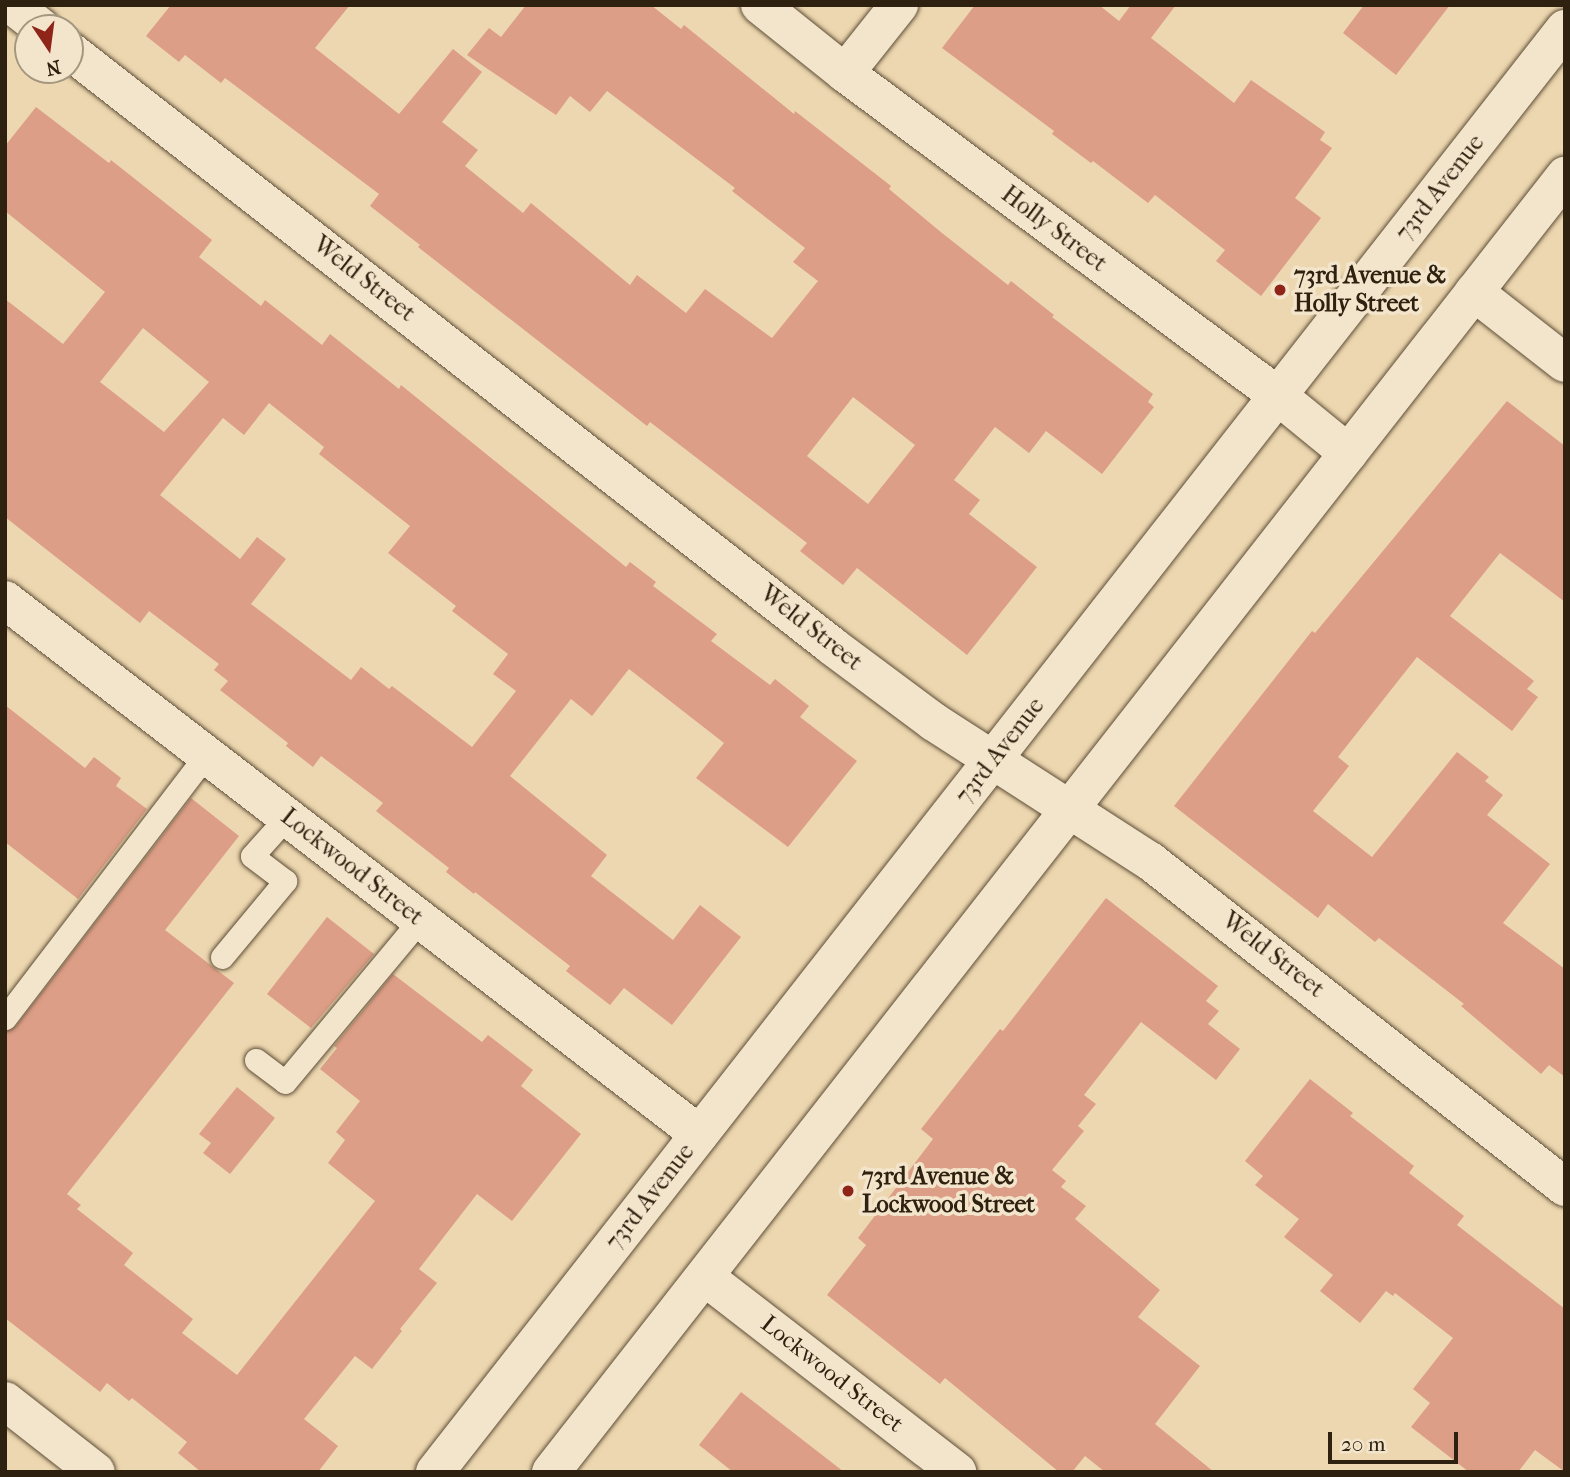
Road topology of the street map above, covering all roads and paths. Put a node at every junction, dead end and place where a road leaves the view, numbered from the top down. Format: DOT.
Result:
graph roads {
  1 [pos="760,5"];
  2 [pos="899,5"];
  3 [pos="1565,29"];
  4 [pos="84,62"];
  5 [pos="845,73"];
  6 [pos="1565,176"];
  7 [pos="1474,292"];
  8 [pos="1565,363"];
  9 [pos="1278,395"];
  10 [pos="1348,453"];
  11 [pos="5,600"];
  12 [pos="206,755"];
  13 [pos="993,759"];
  14 [pos="1071,808"];
  15 [pos="287,817"];
  16 [pos="420,920"];
  17 [pos="222,957"];
  18 [pos="5,1018"];
  19 [pos="256,1060"];
  20 [pos="699,1134"];
  21 [pos="1565,1187"];
  22 [pos="705,1277"];
  23 [pos="5,1401"];
  24 [pos="96,1472"];
  25 [pos="435,1472"];
  26 [pos="551,1472"];
  27 [pos="957,1472"];
  1 -- 5 [label="street, Holly Street"];
  2 -- 5 [label="street"];
  3 -- 9 [label="street, 73rd Avenue"];
  4 -- 13 [label="street, Weld Street"];
  5 -- 9 [label="street, Holly Street"];
  6 -- 7 [label="street"];
  7 -- 8 [label="street"];
  7 -- 10 [label="street"];
  9 -- 10 [label="street, Holly Street"];
  9 -- 13 [label="street, 73rd Avenue"];
  10 -- 14 [label="street"];
  11 -- 12 [label="street, Lockwood Street"];
  12 -- 15 [label="street, Lockwood Street"];
  12 -- 18 [label="lane"];
  13 -- 14 [label="street, Weld Street"];
  13 -- 20 [label="street, 73rd Avenue"];
  14 -- 21 [label="street, Weld Street"];
  14 -- 22 [label="street"];
  15 -- 16 [label="street, Lockwood Street"];
  15 -- 17 [label="lane"];
  16 -- 19 [label="lane"];
  16 -- 20 [label="street, Lockwood Street"];
  20 -- 25 [label="street, 73rd Avenue"];
  22 -- 26 [label="street"];
  22 -- 27 [label="street, Lockwood Street"];
  23 -- 24 [label="street"];
}
